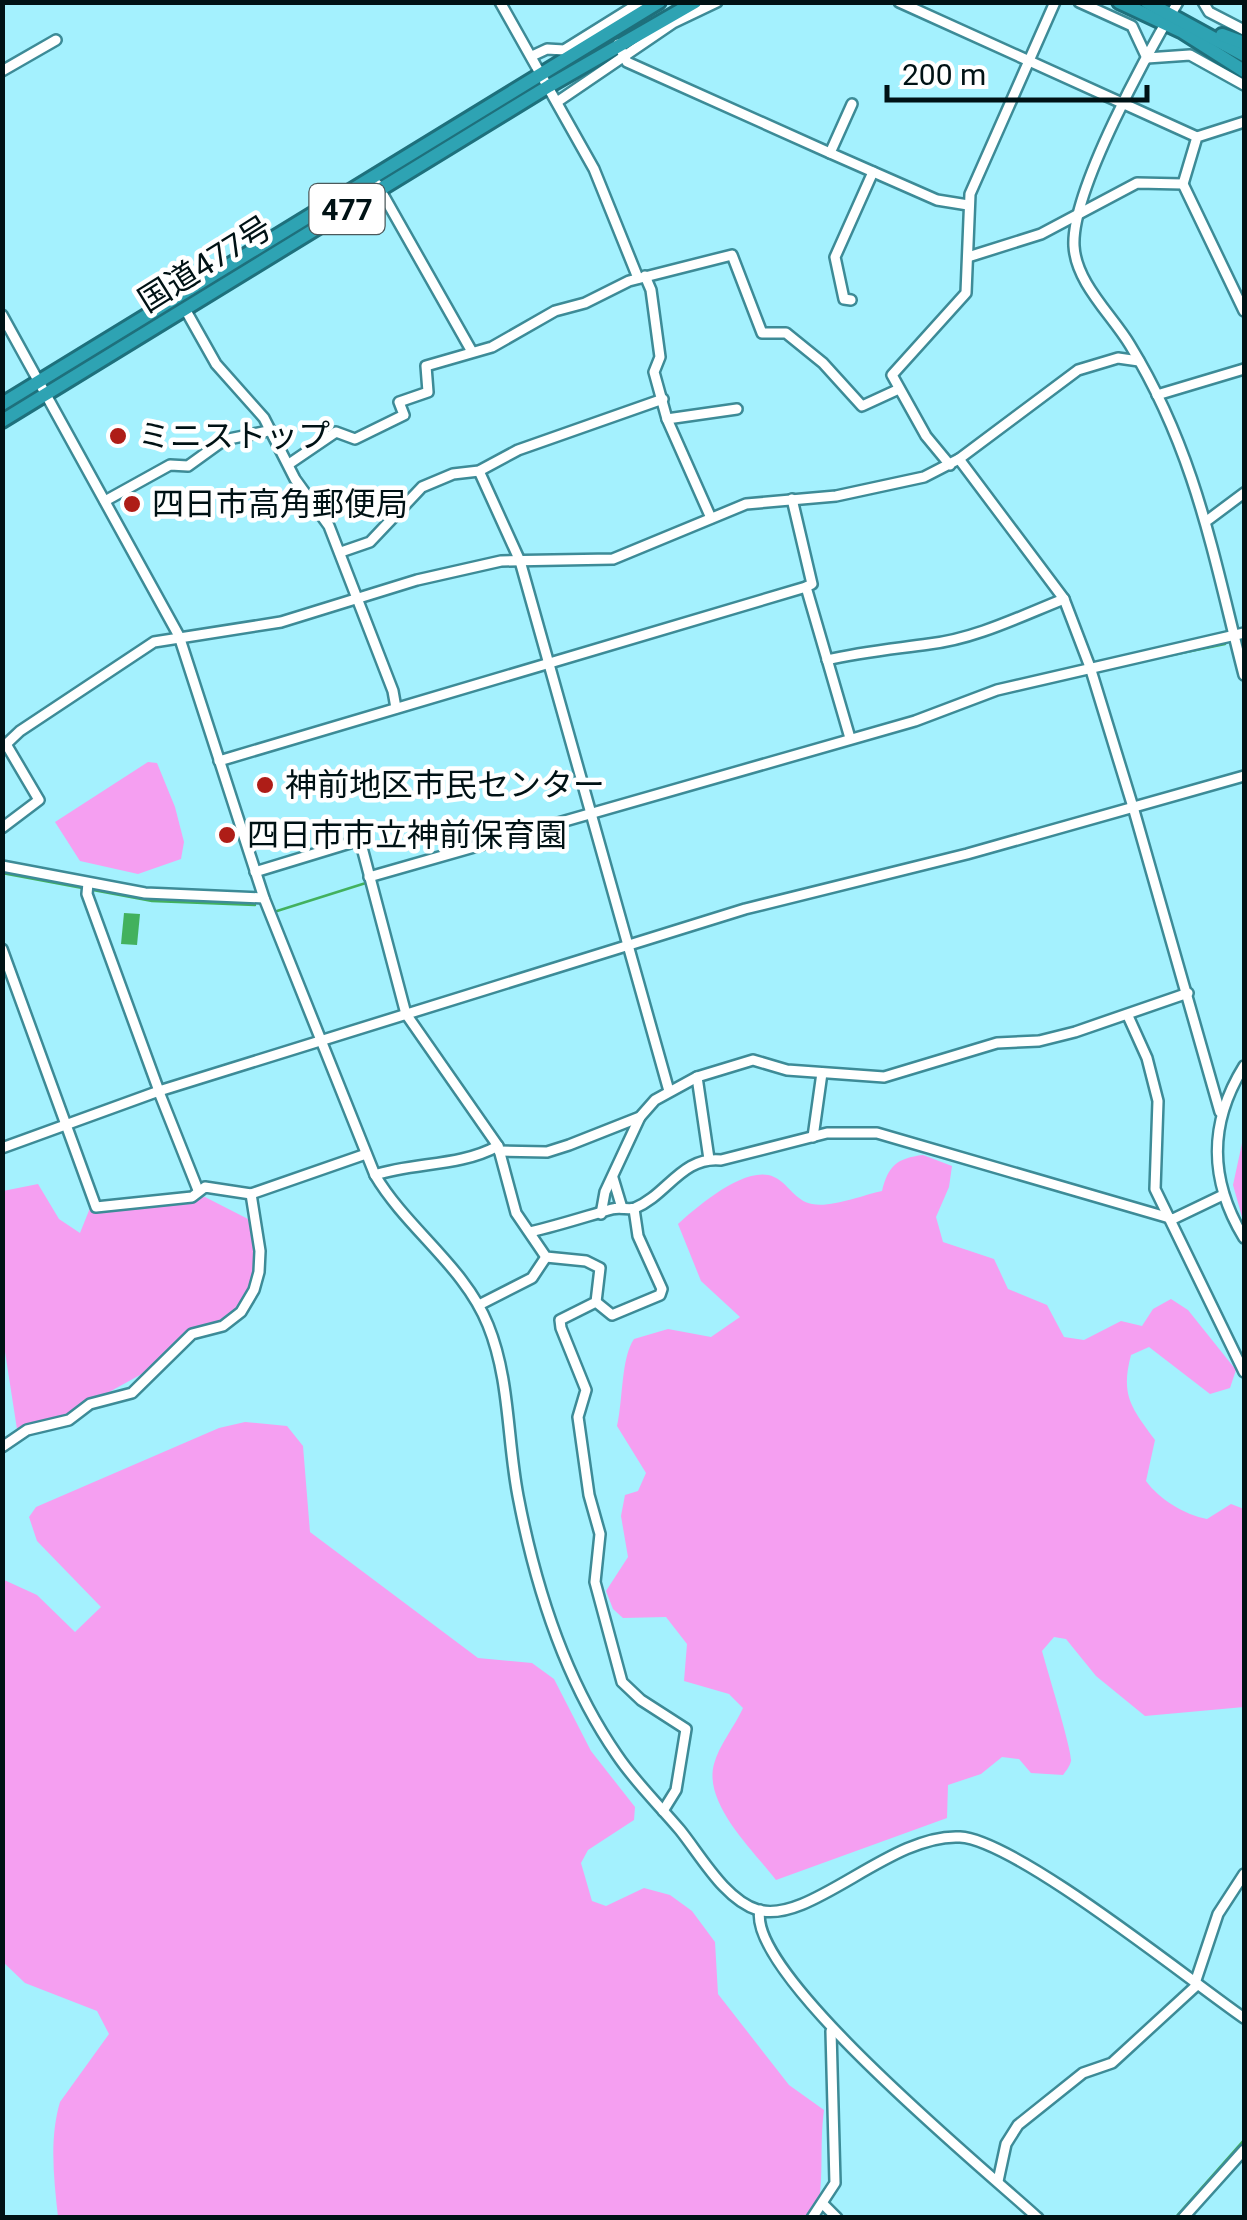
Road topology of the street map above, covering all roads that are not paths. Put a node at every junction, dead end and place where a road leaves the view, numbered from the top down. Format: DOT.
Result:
graph roads {
  1 [pos="500,2"];
  2 [pos="641,2"];
  3 [pos="659,2"];
  4 [pos="694,2"];
  5 [pos="717,2"];
  6 [pos="898,2"];
  7 [pos="1055,2"];
  8 [pos="1078,2"];
  9 [pos="1118,2"];
  10 [pos="1147,2"];
  11 [pos="1202,2"];
  12 [pos="1172,13"];
  13 [pos="1187,22"];
  14 [pos="1244,30"];
  15 [pos="56,40"];
  16 [pos="1244,42"];
  17 [pos="620,49"];
  18 [pos="1244,55"];
  19 [pos="532,56"];
  20 [pos="1147,58"];
  21 [pos="1028,62"];
  22 [pos="2,71"];
  23 [pos="1244,72"];
  24 [pos="546,80"];
  25 [pos="1244,85"];
  26 [pos="557,102"];
  27 [pos="852,104"];
  28 [pos="1125,106"];
  29 [pos="1244,122"];
  30 [pos="1197,138"];
  31 [pos="830,153"];
  32 [pos="873,172"];
  33 [pos="377,183"];
  34 [pos="1184,184"];
  35 [pos="968,206"];
  36 [pos="1075,219"];
  37 [pos="968,257"];
  38 [pos="642,277"];
  39 [pos="851,300"];
  40 [pos="185,309"];
  41 [pos="1244,311"];
  42 [pos="2,315"];
  43 [pos="471,350"];
  44 [pos="1139,361"];
  45 [pos="1244,369"];
  46 [pos="43,388"];
  47 [pos="899,389"];
  48 [pos="1157,395"];
  49 [pos="662,399"];
  50 [pos="2,404"];
  51 [pos="737,409"];
  52 [pos="667,418"];
  53 [pos="2,421"];
  54 [pos="268,431"];
  55 [pos="954,462"];
  56 [pos="289,464"];
  57 [pos="479,471"];
  58 [pos="1244,493"];
  59 [pos="792,499"];
  60 [pos="105,501"];
  61 [pos="711,518"];
  62 [pos="1208,520"];
  63 [pos="340,552"];
  64 [pos="520,561"];
  65 [pos="806,587"];
  66 [pos="359,598"];
  67 [pos="1064,600"];
  68 [pos="1239,634"];
  69 [pos="180,636"];
  70 [pos="827,660"];
  71 [pos="548,662"];
  72 [pos="1090,667"];
  73 [pos="1244,674"];
  74 [pos="396,708"];
  75 [pos="850,738"];
  76 [pos="4,746"];
  77 [pos="218,761"];
  78 [pos="1244,776"];
  79 [pos="1133,807"];
  80 [pos="590,814"];
  81 [pos="2,828"];
  82 [pos="2,866"];
  83 [pos="255,872"];
  84 [pos="370,880"];
  85 [pos="88,887"];
  86 [pos="264,898"];
  87 [pos="628,947"];
  88 [pos="2,949"];
  89 [pos="1188,993"];
  90 [pos="406,1014"];
  91 [pos="1128,1016"];
  92 [pos="320,1040"];
  93 [pos="1244,1066"];
  94 [pos="822,1074"];
  95 [pos="697,1077"];
  96 [pos="159,1091"];
  97 [pos="668,1091"];
  98 [pos="1220,1112"];
  99 [pos="640,1117"];
  100 [pos="68,1124"];
  101 [pos="814,1137"];
  102 [pos="2,1148"];
  103 [pos="498,1148"];
  104 [pos="366,1154"];
  105 [pos="709,1159"];
  106 [pos="375,1176"];
  107 [pos="613,1178"];
  108 [pos="198,1190"];
  109 [pos="251,1194"];
  110 [pos="1223,1194"];
  111 [pos="622,1208"];
  112 [pos="634,1209"];
  113 [pos="602,1214"];
  114 [pos="1173,1219"];
  115 [pos="530,1232"];
  116 [pos="1244,1238"];
  117 [pos="546,1258"];
  118 [pos="596,1302"];
  119 [pos="479,1304"];
  120 [pos="1244,1372"];
  121 [pos="2,1446"];
  122 [pos="663,1811"];
  123 [pos="1244,1874"];
  124 [pos="760,1910"];
  125 [pos="1196,1984"];
  126 [pos="1244,2018"];
  127 [pos="831,2031"];
  128 [pos="1244,2150"];
  129 [pos="998,2181"];
  130 [pos="824,2205"];
  131 [pos="812,2218"];
  132 [pos="837,2218"];
  133 [pos="1038,2218"];
  134 [pos="1183,2218"];
  1 -- 19 [label="street"];
  2 -- 19 [label="street"];
  3 -- 24 [label="highway, 国道477号 / 477"];
  4 -- 17 [label="highway, 国道477号 / 477"];
  5 -- 17 [label="street"];
  6 -- 21 [label="street"];
  7 -- 21 [label="street"];
  8 -- 20 [label="street"];
  9 -- 12 [label="highway"];
  10 -- 12 [label="highway"];
  11 -- 14 [label="street"];
  12 -- 13 [label="highway"];
  12 -- 20 [label="street"];
  12 -- 23 [label="highway"];
  13 -- 16 [label="highway"];
  13 -- 18 [label="highway"];
  15 -- 22 [label="street"];
  17 -- 24 [label="highway, 国道477号 / 477"];
  17 -- 26 [label="street"];
  17 -- 31 [label="street"];
  19 -- 24 [label="street"];
  20 -- 25 [label="street"];
  20 -- 28 [label="street"];
  21 -- 28 [label="street"];
  21 -- 35 [label="street"];
  24 -- 26 [label="street"];
  24 -- 33 [label="highway, 国道477号 / 477"];
  26 -- 38 [label="street"];
  27 -- 31 [label="street"];
  28 -- 30 [label="street"];
  28 -- 36 [label="street"];
  29 -- 30 [label="street"];
  30 -- 34 [label="street"];
  31 -- 32 [label="street"];
  32 -- 35 [label="street"];
  32 -- 39 [label="street"];
  33 -- 40 [label="highway, 国道477号 / 477"];
  33 -- 43 [label="street"];
  33 -- 46 [label="highway, 国道477号 / 477"];
  34 -- 36 [label="street"];
  34 -- 41 [label="street"];
  35 -- 37 [label="street"];
  36 -- 37 [label="street"];
  36 -- 44 [label="street"];
  37 -- 47 [label="street"];
  38 -- 43 [label="street"];
  38 -- 47 [label="street"];
  38 -- 49 [label="street"];
  40 -- 46 [label="highway, 国道477号 / 477"];
  40 -- 54 [label="street"];
  42 -- 46 [label="street"];
  43 -- 56 [label="street"];
  44 -- 48 [label="street"];
  44 -- 55 [label="street"];
  45 -- 48 [label="street"];
  46 -- 50 [label="highway, 国道477号 / 477"];
  46 -- 53 [label="highway, 国道477号 / 477"];
  46 -- 60 [label="street"];
  47 -- 55 [label="street"];
  48 -- 62 [label="street"];
  49 -- 52 [label="street"];
  49 -- 57 [label="street"];
  51 -- 52 [label="street"];
  52 -- 61 [label="street"];
  54 -- 56 [label="street"];
  54 -- 60 [label="street"];
  55 -- 59 [label="street"];
  55 -- 67 [label="street"];
  56 -- 63 [label="street"];
  57 -- 63 [label="street"];
  57 -- 64 [label="street"];
  58 -- 62 [label="street"];
  59 -- 61 [label="street"];
  59 -- 65 [label="street"];
  60 -- 69 [label="street"];
  61 -- 64 [label="street"];
  62 -- 68 [label="street"];
  63 -- 66 [label="street"];
  64 -- 66 [label="street"];
  64 -- 71 [label="street"];
  65 -- 70 [label="street"];
  65 -- 71 [label="street"];
  66 -- 69 [label="street"];
  66 -- 74 [label="street"];
  67 -- 70 [label="street"];
  67 -- 72 [label="street"];
  68 -- 72 [label="street"];
  68 -- 73 [label="street"];
  69 -- 76 [label="street"];
  69 -- 77 [label="street"];
  70 -- 75 [label="street"];
  71 -- 74 [label="street"];
  71 -- 80 [label="street"];
  72 -- 75 [label="street"];
  72 -- 79 [label="street"];
  74 -- 77 [label="street"];
  75 -- 80 [label="street"];
  76 -- 81 [label="street"];
  77 -- 83 [label="street"];
  78 -- 79 [label="street"];
  79 -- 87 [label="street"];
  79 -- 89 [label="street"];
  80 -- 84 [label="street"];
  80 -- 87 [label="street"];
  82 -- 85 [label="street"];
  83 -- 84 [label="street"];
  83 -- 86 [label="street"];
  84 -- 90 [label="street"];
  85 -- 86 [label="street"];
  85 -- 96 [label="street"];
  86 -- 92 [label="street"];
  87 -- 90 [label="street"];
  87 -- 97 [label="street"];
  88 -- 100 [label="street"];
  89 -- 91 [label="street"];
  89 -- 98 [label="street"];
  90 -- 92 [label="street"];
  90 -- 103 [label="street"];
  91 -- 94 [label="street"];
  91 -- 114 [label="street"];
  92 -- 96 [label="street"];
  92 -- 104 [label="street"];
  93 -- 98 [label="street"];
  94 -- 95 [label="street"];
  94 -- 101 [label="street"];
  95 -- 97 [label="street"];
  95 -- 105 [label="street"];
  96 -- 100 [label="street"];
  96 -- 108 [label="street"];
  97 -- 99 [label="street"];
  98 -- 110 [label="street"];
  99 -- 103 [label="street"];
  99 -- 107 [label="street"];
  100 -- 102 [label="street"];
  100 -- 108 [label="street"];
  101 -- 105 [label="street"];
  101 -- 114 [label="street"];
  103 -- 106 [label="street"];
  103 -- 115 [label="street"];
  104 -- 106 [label="street"];
  104 -- 109 [label="street"];
  105 -- 112 [label="street"];
  106 -- 119 [label="street"];
  107 -- 111 [label="street"];
  107 -- 113 [label="street"];
  108 -- 109 [label="street"];
  109 -- 121 [label="street"];
  110 -- 114 [label="street"];
  110 -- 116 [label="street"];
  111 -- 112 [label="street"];
  111 -- 113 [label="street"];
  112 -- 118 [label="street"];
  113 -- 115 [label="street"];
  114 -- 120 [label="street"];
  115 -- 117 [label="street"];
  117 -- 118 [label="street"];
  117 -- 119 [label="street"];
  118 -- 122 [label="street"];
  119 -- 122 [label="street"];
  122 -- 124 [label="street"];
  123 -- 125 [label="street"];
  124 -- 125 [label="street"];
  124 -- 127 [label="street"];
  125 -- 126 [label="street"];
  125 -- 129 [label="street"];
  127 -- 129 [label="street"];
  127 -- 130 [label="street"];
  128 -- 134 [label="street"];
  129 -- 133 [label="street"];
  130 -- 131 [label="street"];
  130 -- 132 [label="street"];
}
